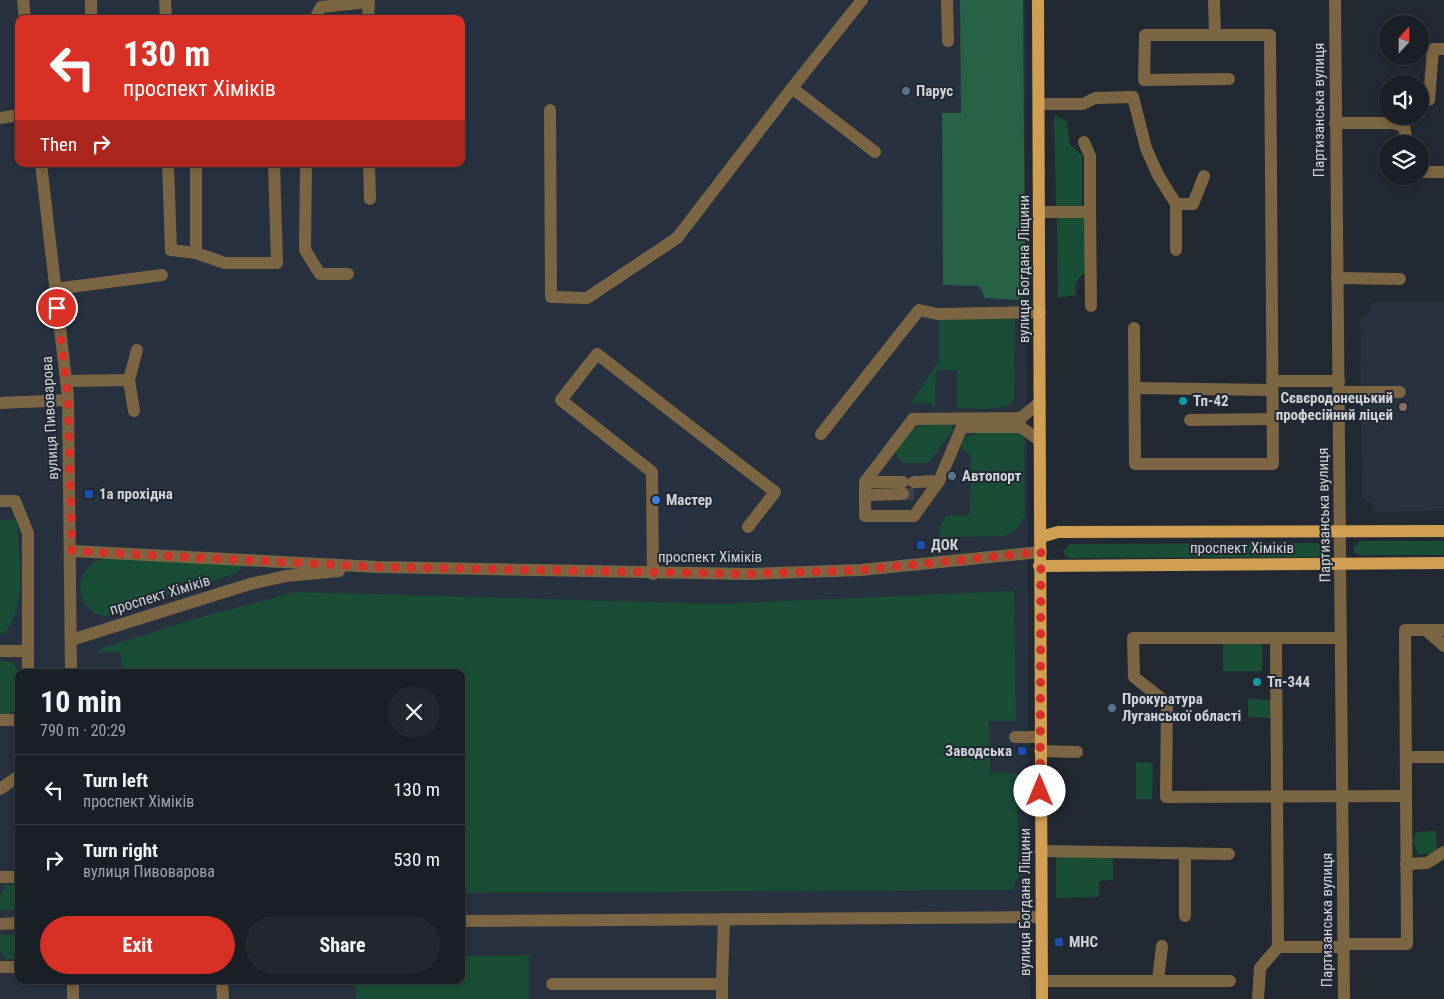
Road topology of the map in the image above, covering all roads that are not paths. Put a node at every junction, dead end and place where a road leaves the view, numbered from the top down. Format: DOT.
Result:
graph roads {
  1 [pos="23,0"];
  2 [pos="91,0"];
  3 [pos="165,0"];
  4 [pos="862,0"];
  5 [pos="946,0"];
  6 [pos="1038,0"];
  7 [pos="1214,0"];
  8 [pos="1335,0"];
  9 [pos="368,1"];
  10 [pos="25,15"];
  11 [pos="91,15"];
  12 [pos="166,15"];
  13 [pos="317,15"];
  14 [pos="368,15"];
  15 [pos="1215,35"];
  16 [pos="948,41"];
  17 [pos="1444,49"];
  18 [pos="1229,79"];
  19 [pos="792,88"];
  20 [pos="1429,100"];
  21 [pos="1039,104"];
  22 [pos="550,110"];
  23 [pos="15,116"];
  24 [pos="0,118"];
  25 [pos="1335,123"];
  26 [pos="1406,135"];
  27 [pos="1084,142"];
  28 [pos="875,152"];
  29 [pos="41,167"];
  30 [pos="168,167"];
  31 [pos="196,167"];
  32 [pos="274,167"];
  33 [pos="306,167"];
  34 [pos="370,167"];
  35 [pos="1429,172"];
  36 [pos="1444,172"];
  37 [pos="1204,176"];
  38 [pos="370,200"];
  39 [pos="1176,204"];
  40 [pos="1040,212"];
  41 [pos="1090,212"];
  42 [pos="1176,250"];
  43 [pos="196,253"];
  44 [pos="348,274"];
  45 [pos="162,275"];
  46 [pos="1337,278"];
  47 [pos="1400,279"];
  48 [pos="55,289"];
  49 [pos="1091,306"];
  50 [pos="1040,312"];
  51 [pos="1134,328"];
  52 [pos="137,350"];
  53 [pos="129,380"];
  54 [pos="66,381"];
  55 [pos="1272,386"];
  56 [pos="1339,386"];
  57 [pos="1135,388"];
  58 [pos="1400,392"];
  59 [pos="68,400"];
  60 [pos="1040,402"];
  61 [pos="0,403"];
  62 [pos="134,411"];
  63 [pos="1190,420"];
  64 [pos="1272,420"];
  65 [pos="821,434"];
  66 [pos="1040,441"];
  67 [pos="939,481"];
  68 [pos="865,488"];
  69 [pos="908,488"];
  70 [pos="930,494"];
  71 [pos="0,501"];
  72 [pos="748,527"];
  73 [pos="1444,531"];
  74 [pos="1340,532"];
  75 [pos="1041,538"];
  76 [pos="72,551"];
  77 [pos="1041,552"];
  78 [pos="1444,563"];
  79 [pos="1340,564"];
  80 [pos="1040,566"];
  81 [pos="378,567"];
  82 [pos="649,573"];
  83 [pos="1426,630"];
  84 [pos="1444,630"];
  85 [pos="1276,638"];
  86 [pos="1341,638"];
  87 [pos="71,640"];
  88 [pos="1444,646"];
  89 [pos="0,651"];
  90 [pos="28,651"];
  91 [pos="28,669"];
  92 [pos="71,669"];
  93 [pos="0,720"];
  94 [pos="15,720"];
  95 [pos="1015,737"];
  96 [pos="1040,737"];
  97 [pos="1040,751"];
  98 [pos="1077,752"];
  99 [pos="1406,757"];
  100 [pos="1444,757"];
  101 [pos="15,779"];
  102 [pos="0,789"];
  103 [pos="1277,796"];
  104 [pos="1342,796"];
  105 [pos="1406,796"];
  106 [pos="1040,851"];
  107 [pos="1444,852"];
  108 [pos="1185,853"];
  109 [pos="1229,854"];
  110 [pos="1406,864"];
  111 [pos="0,877"];
  112 [pos="15,877"];
  113 [pos="1185,916"];
  114 [pos="1041,917"];
  115 [pos="724,919"];
  116 [pos="465,921"];
  117 [pos="0,924"];
  118 [pos="15,924"];
  119 [pos="1162,946"];
  120 [pos="1343,946"];
  121 [pos="1278,947"];
  122 [pos="0,967"];
  123 [pos="15,967"];
  124 [pos="1158,980"];
  125 [pos="1042,981"];
  126 [pos="1230,981"];
  127 [pos="73,984"];
  128 [pos="222,984"];
  129 [pos="552,984"];
  130 [pos="722,984"];
  131 [pos="73,999"];
  132 [pos="223,999"];
  133 [pos="722,999"];
  134 [pos="1042,999"];
  135 [pos="1258,999"];
  136 [pos="1344,999"];
  1 -- 10 [label="street"];
  2 -- 11 [label="street"];
  3 -- 12 [label="street"];
  4 -- 19 [label="street"];
  5 -- 16 [label="street"];
  6 -- 21 [label="main road, вулиця Богдана Ліщини"];
  7 -- 15 [label="street"];
  8 -- 25 [label="street, Партизанська вулиця"];
  9 -- 13 [label="street"];
  9 -- 14 [label="street"];
  15 -- 18 [label="street"];
  15 -- 55 [label="street"];
  17 -- 20 [label="street"];
  19 -- 22 [label="street"];
  19 -- 28 [label="street"];
  21 -- 39 [label="street"];
  21 -- 40 [label="main road, вулиця Богдана Ліщини"];
  23 -- 24 [label="street"];
  25 -- 26 [label="street"];
  25 -- 46 [label="street, Партизанська вулиця"];
  27 -- 41 [label="street"];
  29 -- 48 [label="street, вулиця Пивоварова"];
  30 -- 43 [label="street"];
  31 -- 43 [label="street"];
  32 -- 43 [label="street"];
  33 -- 44 [label="street"];
  34 -- 38 [label="street"];
  35 -- 36 [label="street"];
  37 -- 39 [label="street"];
  39 -- 42 [label="street"];
  40 -- 41 [label="street"];
  40 -- 50 [label="main road, вулиця Богдана Ліщини"];
  41 -- 49 [label="street"];
  45 -- 48 [label="street"];
  46 -- 47 [label="street"];
  46 -- 56 [label="street, Партизанська вулиця"];
  48 -- 54 [label="street, вулиця Пивоварова"];
  50 -- 60 [label="main road, вулиця Богдана Ліщини"];
  50 -- 65 [label="street"];
  51 -- 57 [label="street"];
  52 -- 53 [label="street"];
  53 -- 54 [label="street"];
  53 -- 62 [label="street"];
  54 -- 59 [label="street, вулиця Пивоварова"];
  55 -- 56 [label="street"];
  55 -- 57 [label="street"];
  55 -- 64 [label="street"];
  56 -- 58 [label="street"];
  56 -- 74 [label="street, Партизанська вулиця"];
  57 -- 64 [label="street"];
  59 -- 61 [label="street"];
  59 -- 76 [label="street, вулиця Пивоварова"];
  60 -- 66 [label="main road, вулиця Богдана Ліщини"];
  60 -- 68 [label="street"];
  63 -- 64 [label="street"];
  66 -- 67 [label="street"];
  66 -- 75 [label="main road, вулиця Богдана Ліщини"];
  67 -- 69 [label="street"];
  67 -- 70 [label="street"];
  68 -- 69 [label="street"];
  68 -- 70 [label="street"];
  69 -- 70 [label="street"];
  71 -- 90 [label="street"];
  72 -- 82 [label="street"];
  73 -- 74 [label="main road, проспект Хіміків"];
  74 -- 75 [label="main road, проспект Хіміків"];
  74 -- 79 [label="street, Партизанська вулиця"];
  75 -- 77 [label="main road, вулиця Богдана Ліщини"];
  76 -- 81 [label="street, проспект Хіміків"];
  76 -- 87 [label="street, вулиця Пивоварова"];
  77 -- 80 [label="main road, вулиця Богдана Ліщини"];
  77 -- 82 [label="street, проспект Хіміків"];
  78 -- 79 [label="main road, проспект Хіміків"];
  79 -- 80 [label="main road, проспект Хіміків"];
  79 -- 86 [label="street, Партизанська вулиця"];
  80 -- 96 [label="main road, вулиця Богдана Ліщини"];
  81 -- 82 [label="street, проспект Хіміків"];
  81 -- 87 [label="street, проспект Хіміків"];
  83 -- 84 [label="street"];
  83 -- 88 [label="street"];
  83 -- 99 [label="street"];
  85 -- 86 [label="street"];
  85 -- 103 [label="street"];
  85 -- 103 [label="street"];
  86 -- 104 [label="street, Партизанська вулиця"];
  87 -- 92 [label="street, вулиця Пивоварова"];
  89 -- 90 [label="street"];
  90 -- 91 [label="street"];
  93 -- 94 [label="street"];
  95 -- 96 [label="street"];
  96 -- 97 [label="main road, вулиця Богдана Ліщини"];
  97 -- 98 [label="street"];
  97 -- 106 [label="main road, вулиця Богдана Ліщини"];
  99 -- 100 [label="street"];
  99 -- 105 [label="street"];
  101 -- 102 [label="street"];
  103 -- 104 [label="street"];
  103 -- 121 [label="street"];
  104 -- 105 [label="street"];
  104 -- 120 [label="street, Партизанська вулиця"];
  105 -- 110 [label="street"];
  106 -- 108 [label="street"];
  106 -- 114 [label="main road, вулиця Богдана Ліщини"];
  107 -- 110 [label="street"];
  108 -- 109 [label="street"];
  108 -- 113 [label="street"];
  110 -- 120 [label="street"];
  111 -- 112 [label="street"];
  114 -- 115 [label="street"];
  114 -- 125 [label="main road, вулиця Богдана Ліщини"];
  115 -- 116 [label="street"];
  115 -- 130 [label="street"];
  117 -- 118 [label="street"];
  119 -- 124 [label="street"];
  120 -- 121 [label="street"];
  120 -- 136 [label="street, Партизанська вулиця"];
  121 -- 135 [label="street"];
  122 -- 123 [label="street"];
  124 -- 125 [label="street"];
  124 -- 126 [label="street"];
  125 -- 134 [label="main road, вулиця Богдана Ліщини"];
  127 -- 131 [label="street"];
  128 -- 132 [label="street"];
  129 -- 130 [label="street"];
  130 -- 133 [label="street"];
}
